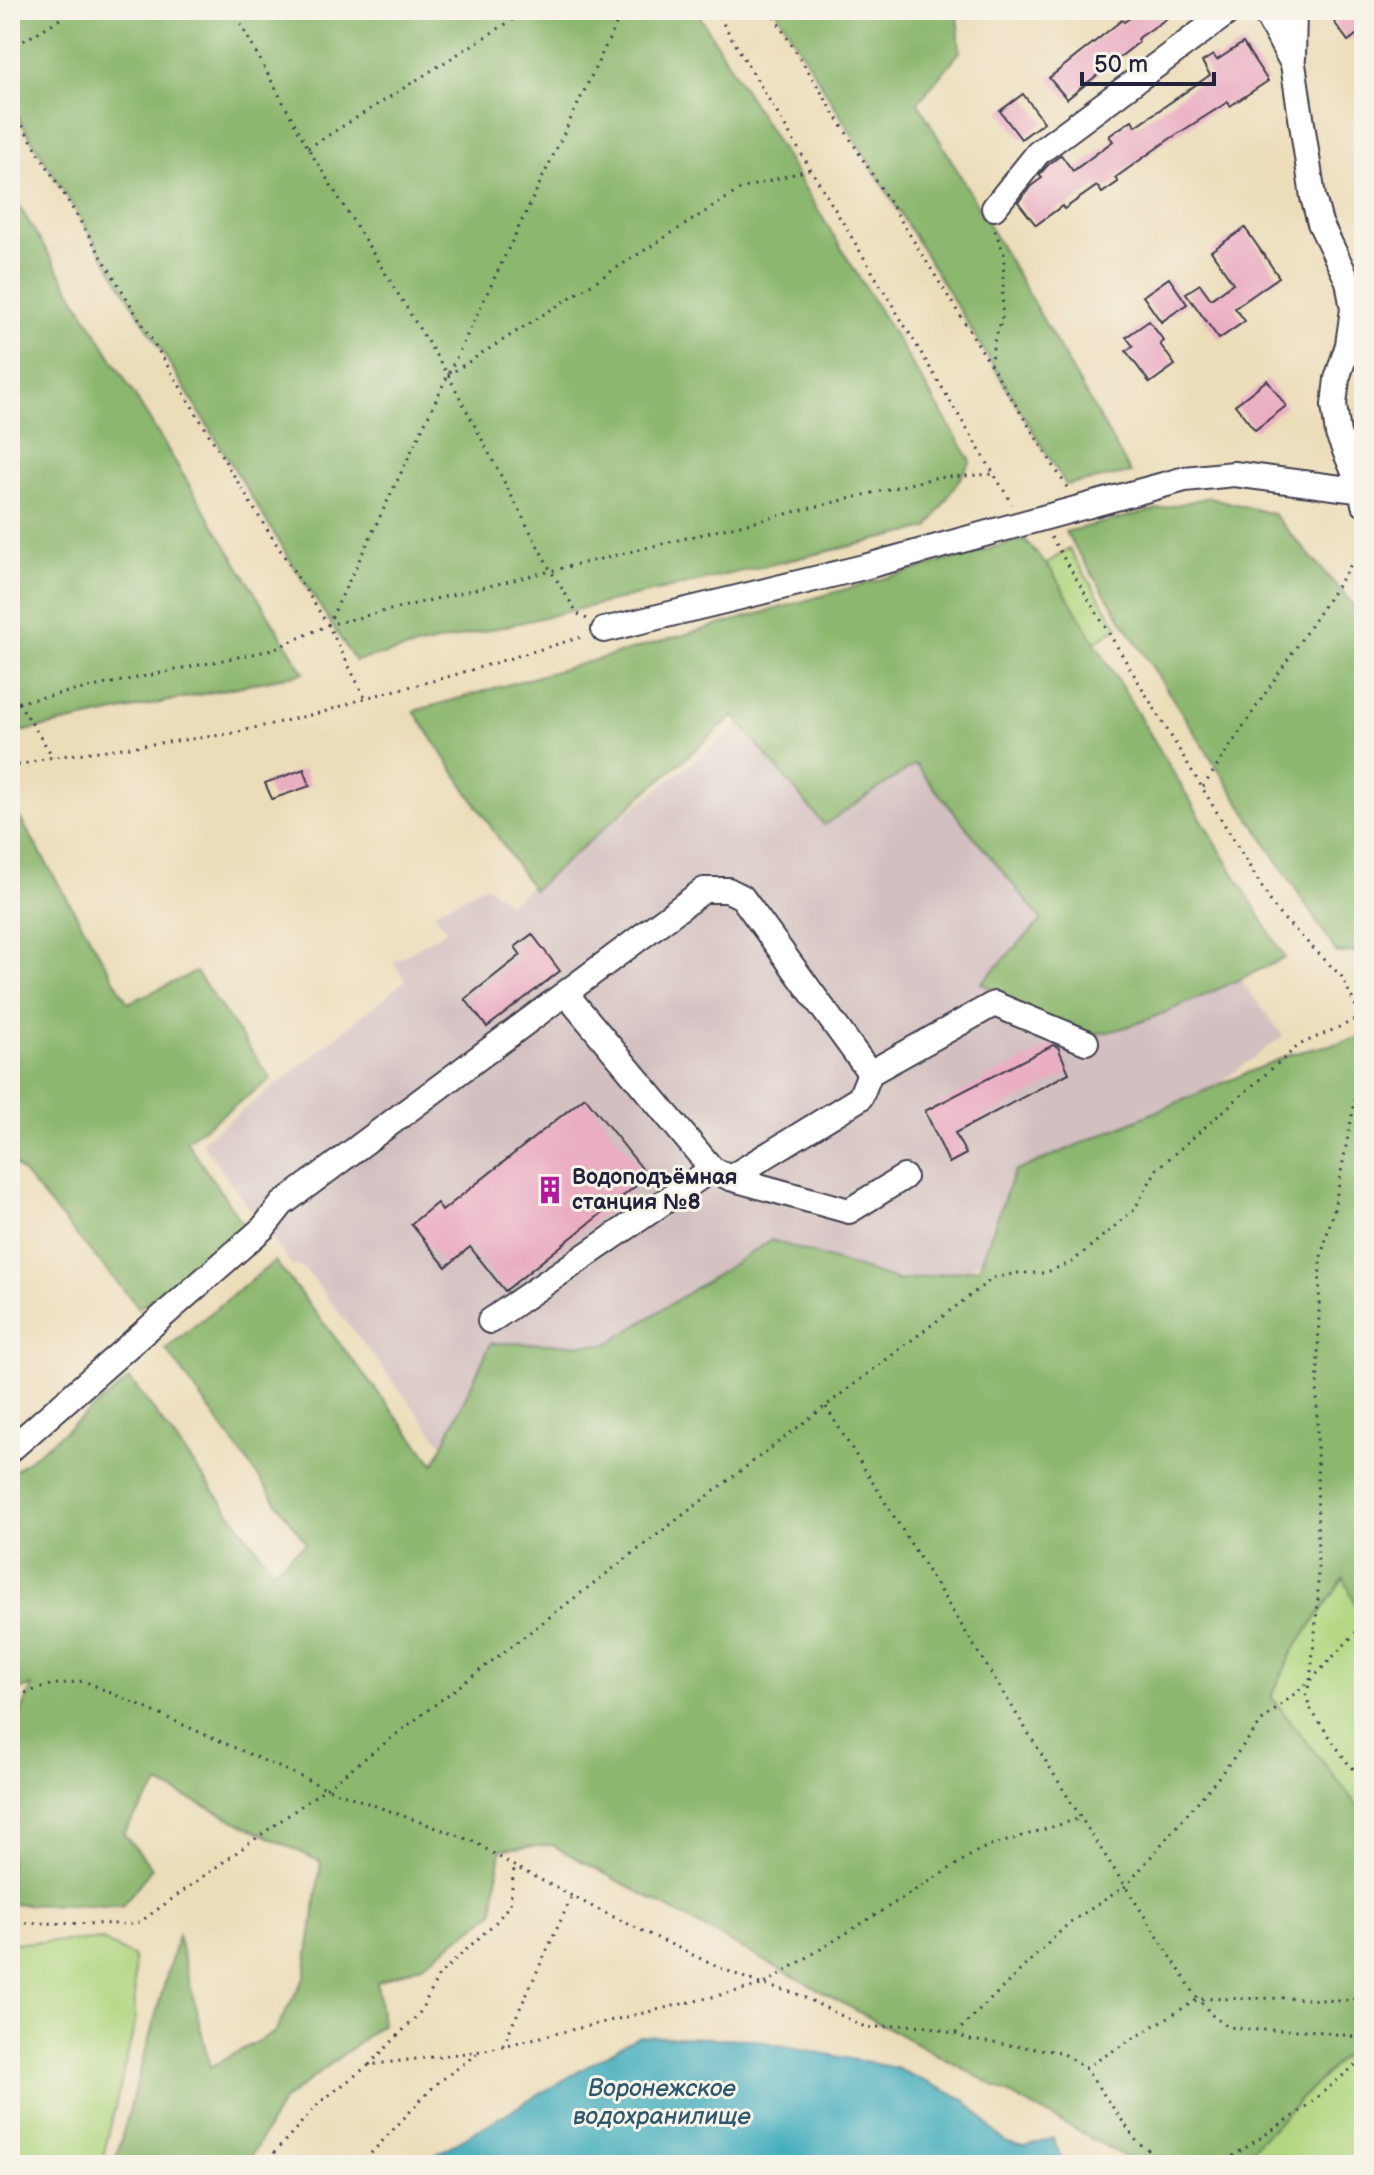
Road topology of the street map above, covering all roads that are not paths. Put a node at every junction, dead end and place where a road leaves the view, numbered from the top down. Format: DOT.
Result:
graph roads {
  1 [pos="1231,10"];
  2 [pos="1264,10"];
  3 [pos="1294,10"];
  4 [pos="1293,64"];
  5 [pos="994,208"];
  6 [pos="1356,275"];
  7 [pos="1363,496"];
  8 [pos="604,630"];
  9 [pos="566,994"];
  10 [pos="1086,1042"];
  11 [pos="870,1073"];
  12 [pos="721,1174"];
  13 [pos="904,1177"];
  14 [pos="490,1321"];
  15 [pos="10,1450"];
  1 -- 5 [label="street"];
  2 -- 4 [label="street"];
  3 -- 4 [label="street"];
  4 -- 6 [label="street"];
  6 -- 7 [label="street"];
  7 -- 8 [label="street"];
  9 -- 11 [label="street"];
  9 -- 12 [label="street"];
  9 -- 15 [label="street"];
  10 -- 11 [label="street"];
  11 -- 12 [label="street"];
  12 -- 13 [label="street"];
  12 -- 14 [label="street"];
}
